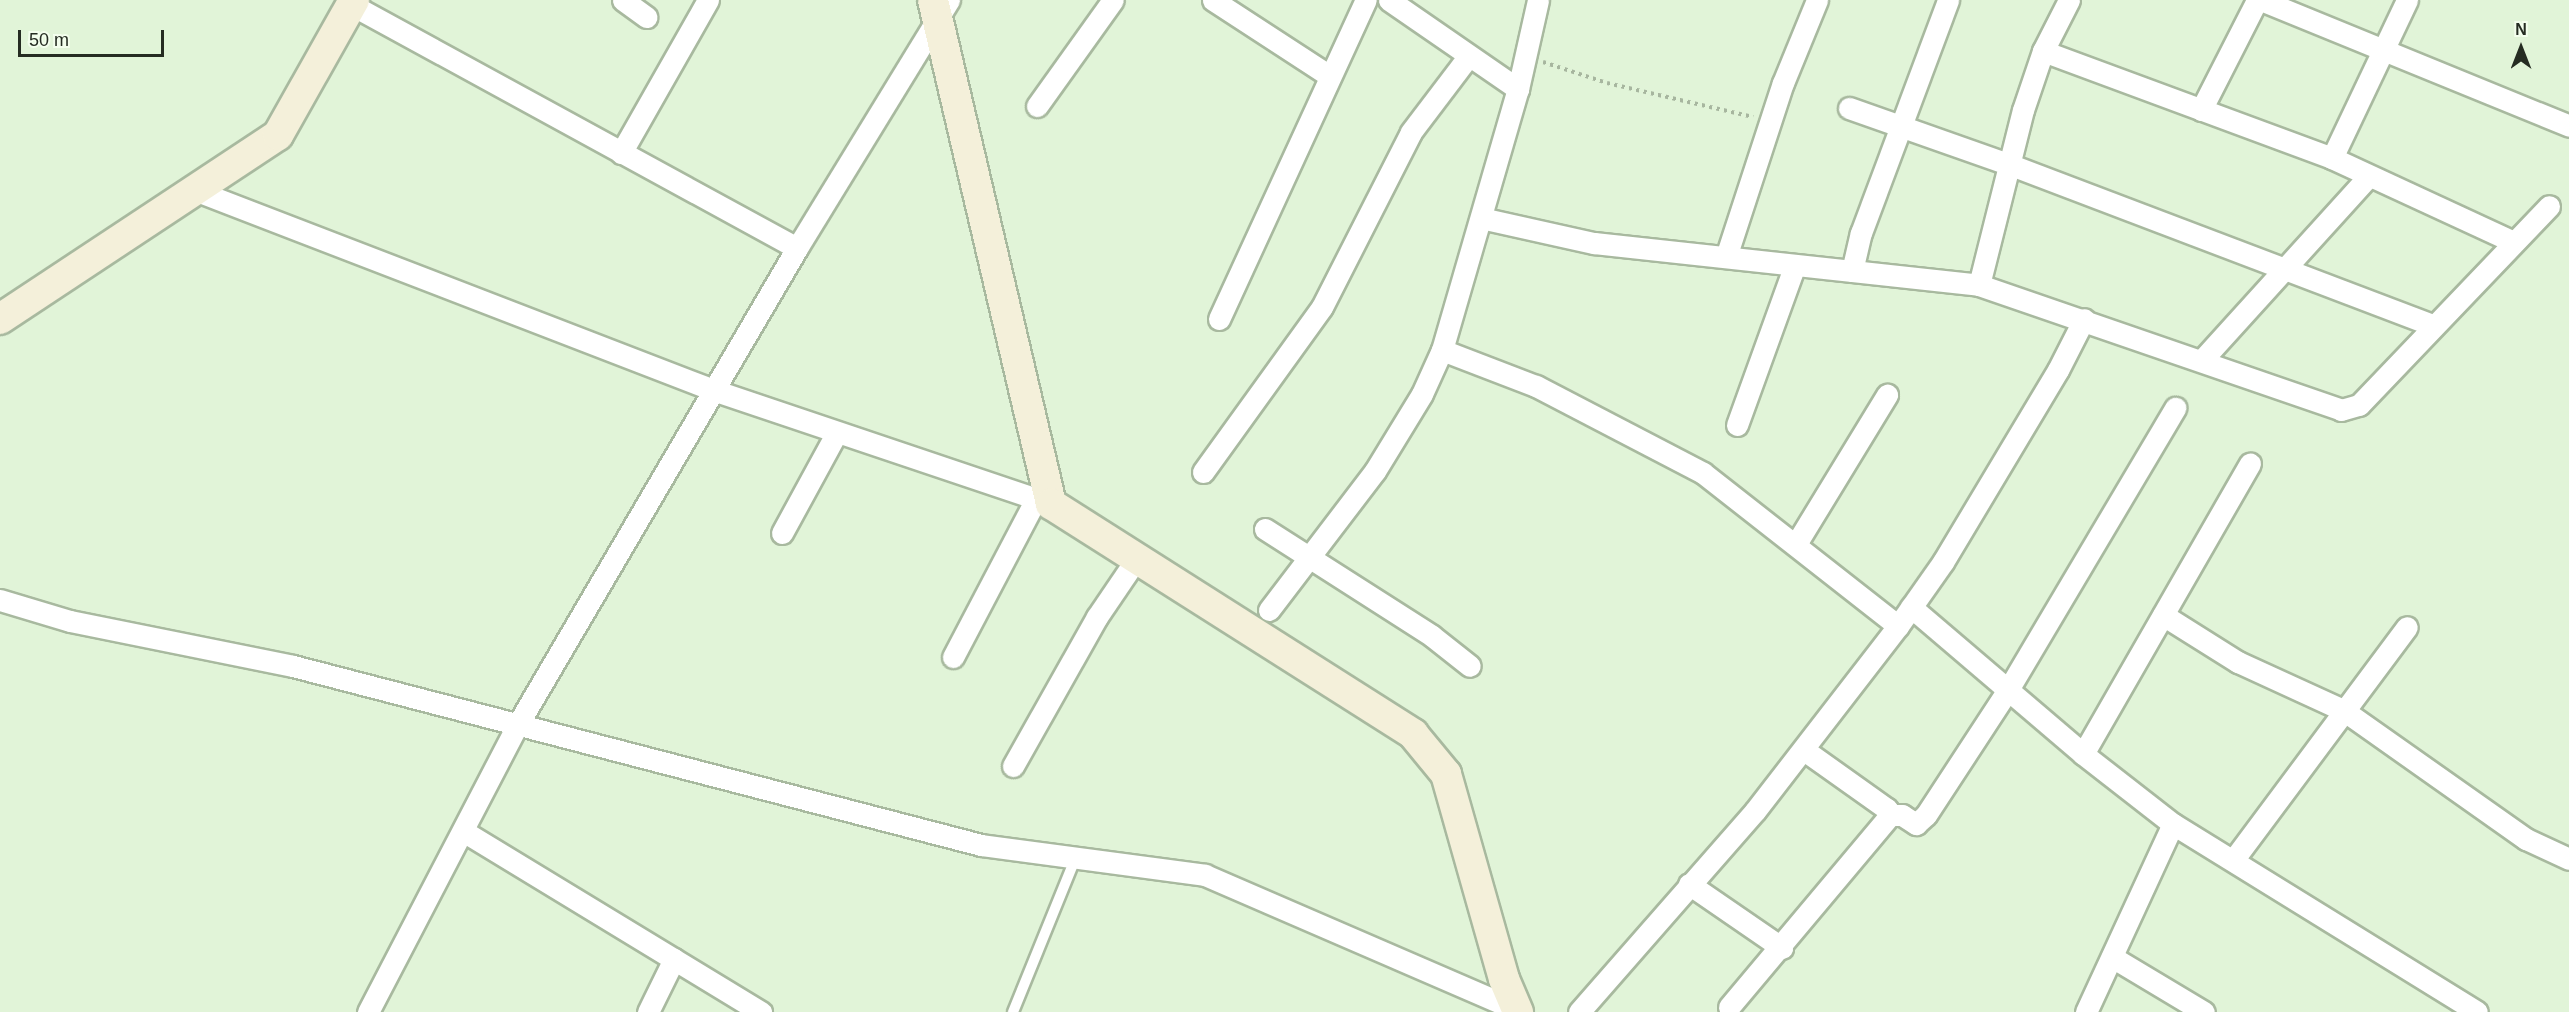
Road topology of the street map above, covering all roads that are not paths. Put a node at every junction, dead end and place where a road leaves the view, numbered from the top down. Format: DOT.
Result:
graph roads {
  1 [pos="623,0"];
  2 [pos="708,0"];
  3 [pos="1113,0"];
  4 [pos="1213,0"];
  5 [pos="1365,0"];
  6 [pos="1389,0"];
  7 [pos="1538,0"];
  8 [pos="1817,0"];
  9 [pos="1948,0"];
  10 [pos="2069,0"];
  11 [pos="2259,0"];
  12 [pos="2407,0"];
  13 [pos="353,3"];
  14 [pos="940,5"];
  15 [pos="646,17"];
  16 [pos="2384,49"];
  17 [pos="2043,51"];
  18 [pos="1468,57"];
  19 [pos="1328,75"];
  20 [pos="1518,89"];
  21 [pos="1037,106"];
  22 [pos="1849,108"];
  23 [pos="2200,110"];
  24 [pos="2569,126"];
  25 [pos="1901,129"];
  26 [pos="621,153"];
  27 [pos="2332,158"];
  28 [pos="2011,165"];
  29 [pos="2368,177"];
  30 [pos="197,191"];
  31 [pos="2549,206"];
  32 [pos="1481,218"];
  33 [pos="2512,241"];
  34 [pos="797,248"];
  35 [pos="1726,257"];
  36 [pos="1795,265"];
  37 [pos="2286,268"];
  38 [pos="1852,271"];
  39 [pos="1979,285"];
  40 [pos="0,319"];
  41 [pos="1219,319"];
  42 [pos="2084,319"];
  43 [pos="2433,325"];
  44 [pos="1442,350"];
  45 [pos="2202,360"];
  46 [pos="716,391"];
  47 [pos="1887,395"];
  48 [pos="2175,408"];
  49 [pos="1737,424"];
  50 [pos="836,434"];
  51 [pos="2250,464"];
  52 [pos="1203,472"];
  53 [pos="1043,501"];
  54 [pos="1265,529"];
  55 [pos="782,533"];
  56 [pos="1796,544"];
  57 [pos="1137,558"];
  58 [pos="1309,558"];
  59 [pos="0,600"];
  60 [pos="1911,607"];
  61 [pos="1269,610"];
  62 [pos="2163,615"];
  63 [pos="1898,626"];
  64 [pos="2407,627"];
  65 [pos="953,657"];
  66 [pos="1470,666"];
  67 [pos="2008,688"];
  68 [pos="2343,710"];
  69 [pos="519,724"];
  70 [pos="1804,750"];
  71 [pos="2083,754"];
  72 [pos="1013,766"];
  73 [pos="1890,815"];
  74 [pos="2173,824"];
  75 [pos="463,831"];
  76 [pos="1076,856"];
  77 [pos="2569,858"];
  78 [pos="2234,859"];
  79 [pos="1689,884"];
  80 [pos="1782,948"];
  81 [pos="2112,957"];
  82 [pos="674,959"];
  83 [pos="1729,1007"];
  84 [pos="1518,1011"];
  85 [pos="368,1012"];
  86 [pos="648,1012"];
  87 [pos="761,1012"];
  88 [pos="1013,1012"];
  89 [pos="1579,1012"];
  90 [pos="2086,1012"];
  91 [pos="2204,1012"];
  92 [pos="2476,1012"];
  1 -- 15 [label="street"];
  2 -- 26 [label="street"];
  3 -- 21 [label="street"];
  4 -- 19 [label="street"];
  5 -- 19 [label="street"];
  6 -- 18 [label="street"];
  7 -- 20 [label="street"];
  8 -- 35 [label="street"];
  9 -- 25 [label="street"];
  10 -- 17 [label="street"];
  11 -- 16 [label="street"];
  11 -- 23 [label="street"];
  12 -- 16 [label="street"];
  13 -- 26 [label="street"];
  13 -- 30 [label="street"];
  14 -- 34 [label="street"];
  14 -- 53 [label="street"];
  16 -- 24 [label="street"];
  16 -- 27 [label="street"];
  17 -- 23 [label="street"];
  17 -- 28 [label="street"];
  18 -- 20 [label="street"];
  18 -- 52 [label="street"];
  19 -- 41 [label="street"];
  20 -- 32 [label="street"];
  22 -- 25 [label="street"];
  23 -- 27 [label="street"];
  25 -- 28 [label="street"];
  25 -- 38 [label="street"];
  26 -- 34 [label="street"];
  27 -- 29 [label="street"];
  28 -- 37 [label="street"];
  28 -- 39 [label="street"];
  29 -- 33 [label="street"];
  29 -- 37 [label="street"];
  30 -- 40 [label="street"];
  30 -- 46 [label="street"];
  31 -- 33 [label="street"];
  32 -- 35 [label="street"];
  32 -- 44 [label="street"];
  33 -- 43 [label="street"];
  34 -- 46 [label="street"];
  35 -- 36 [label="street"];
  36 -- 38 [label="street"];
  36 -- 49 [label="street"];
  37 -- 43 [label="street"];
  37 -- 45 [label="street"];
  38 -- 39 [label="street"];
  39 -- 42 [label="street"];
  42 -- 45 [label="street"];
  42 -- 60 [label="street"];
  43 -- 45 [label="street"];
  44 -- 56 [label="street"];
  44 -- 58 [label="street"];
  46 -- 50 [label="street"];
  46 -- 69 [label="street"];
  47 -- 56 [label="street"];
  48 -- 67 [label="street"];
  50 -- 53 [label="street"];
  50 -- 55 [label="street"];
  51 -- 62 [label="street"];
  53 -- 57 [label="street"];
  53 -- 65 [label="street"];
  54 -- 58 [label="street"];
  56 -- 63 [label="street"];
  57 -- 72 [label="street"];
  57 -- 84 [label="street"];
  58 -- 61 [label="street"];
  58 -- 66 [label="street"];
  59 -- 69 [label="street"];
  60 -- 63 [label="street"];
  60 -- 67 [label="street"];
  62 -- 68 [label="street"];
  62 -- 71 [label="street"];
  63 -- 70 [label="street"];
  64 -- 68 [label="street"];
  67 -- 71 [label="street"];
  67 -- 73 [label="street"];
  68 -- 77 [label="street"];
  68 -- 78 [label="street"];
  69 -- 75 [label="street"];
  69 -- 76 [label="street"];
  70 -- 73 [label="street"];
  70 -- 79 [label="street"];
  71 -- 74 [label="street"];
  73 -- 80 [label="street"];
  74 -- 78 [label="street"];
  74 -- 81 [label="street"];
  75 -- 82 [label="street"];
  75 -- 85 [label="street"];
  76 -- 84 [label="street"];
  76 -- 88 [label="lane"];
  78 -- 92 [label="street"];
  79 -- 80 [label="street"];
  79 -- 89 [label="street"];
  80 -- 83 [label="street"];
  81 -- 90 [label="street"];
  81 -- 91 [label="street"];
  82 -- 86 [label="street"];
  82 -- 87 [label="street"];
}
